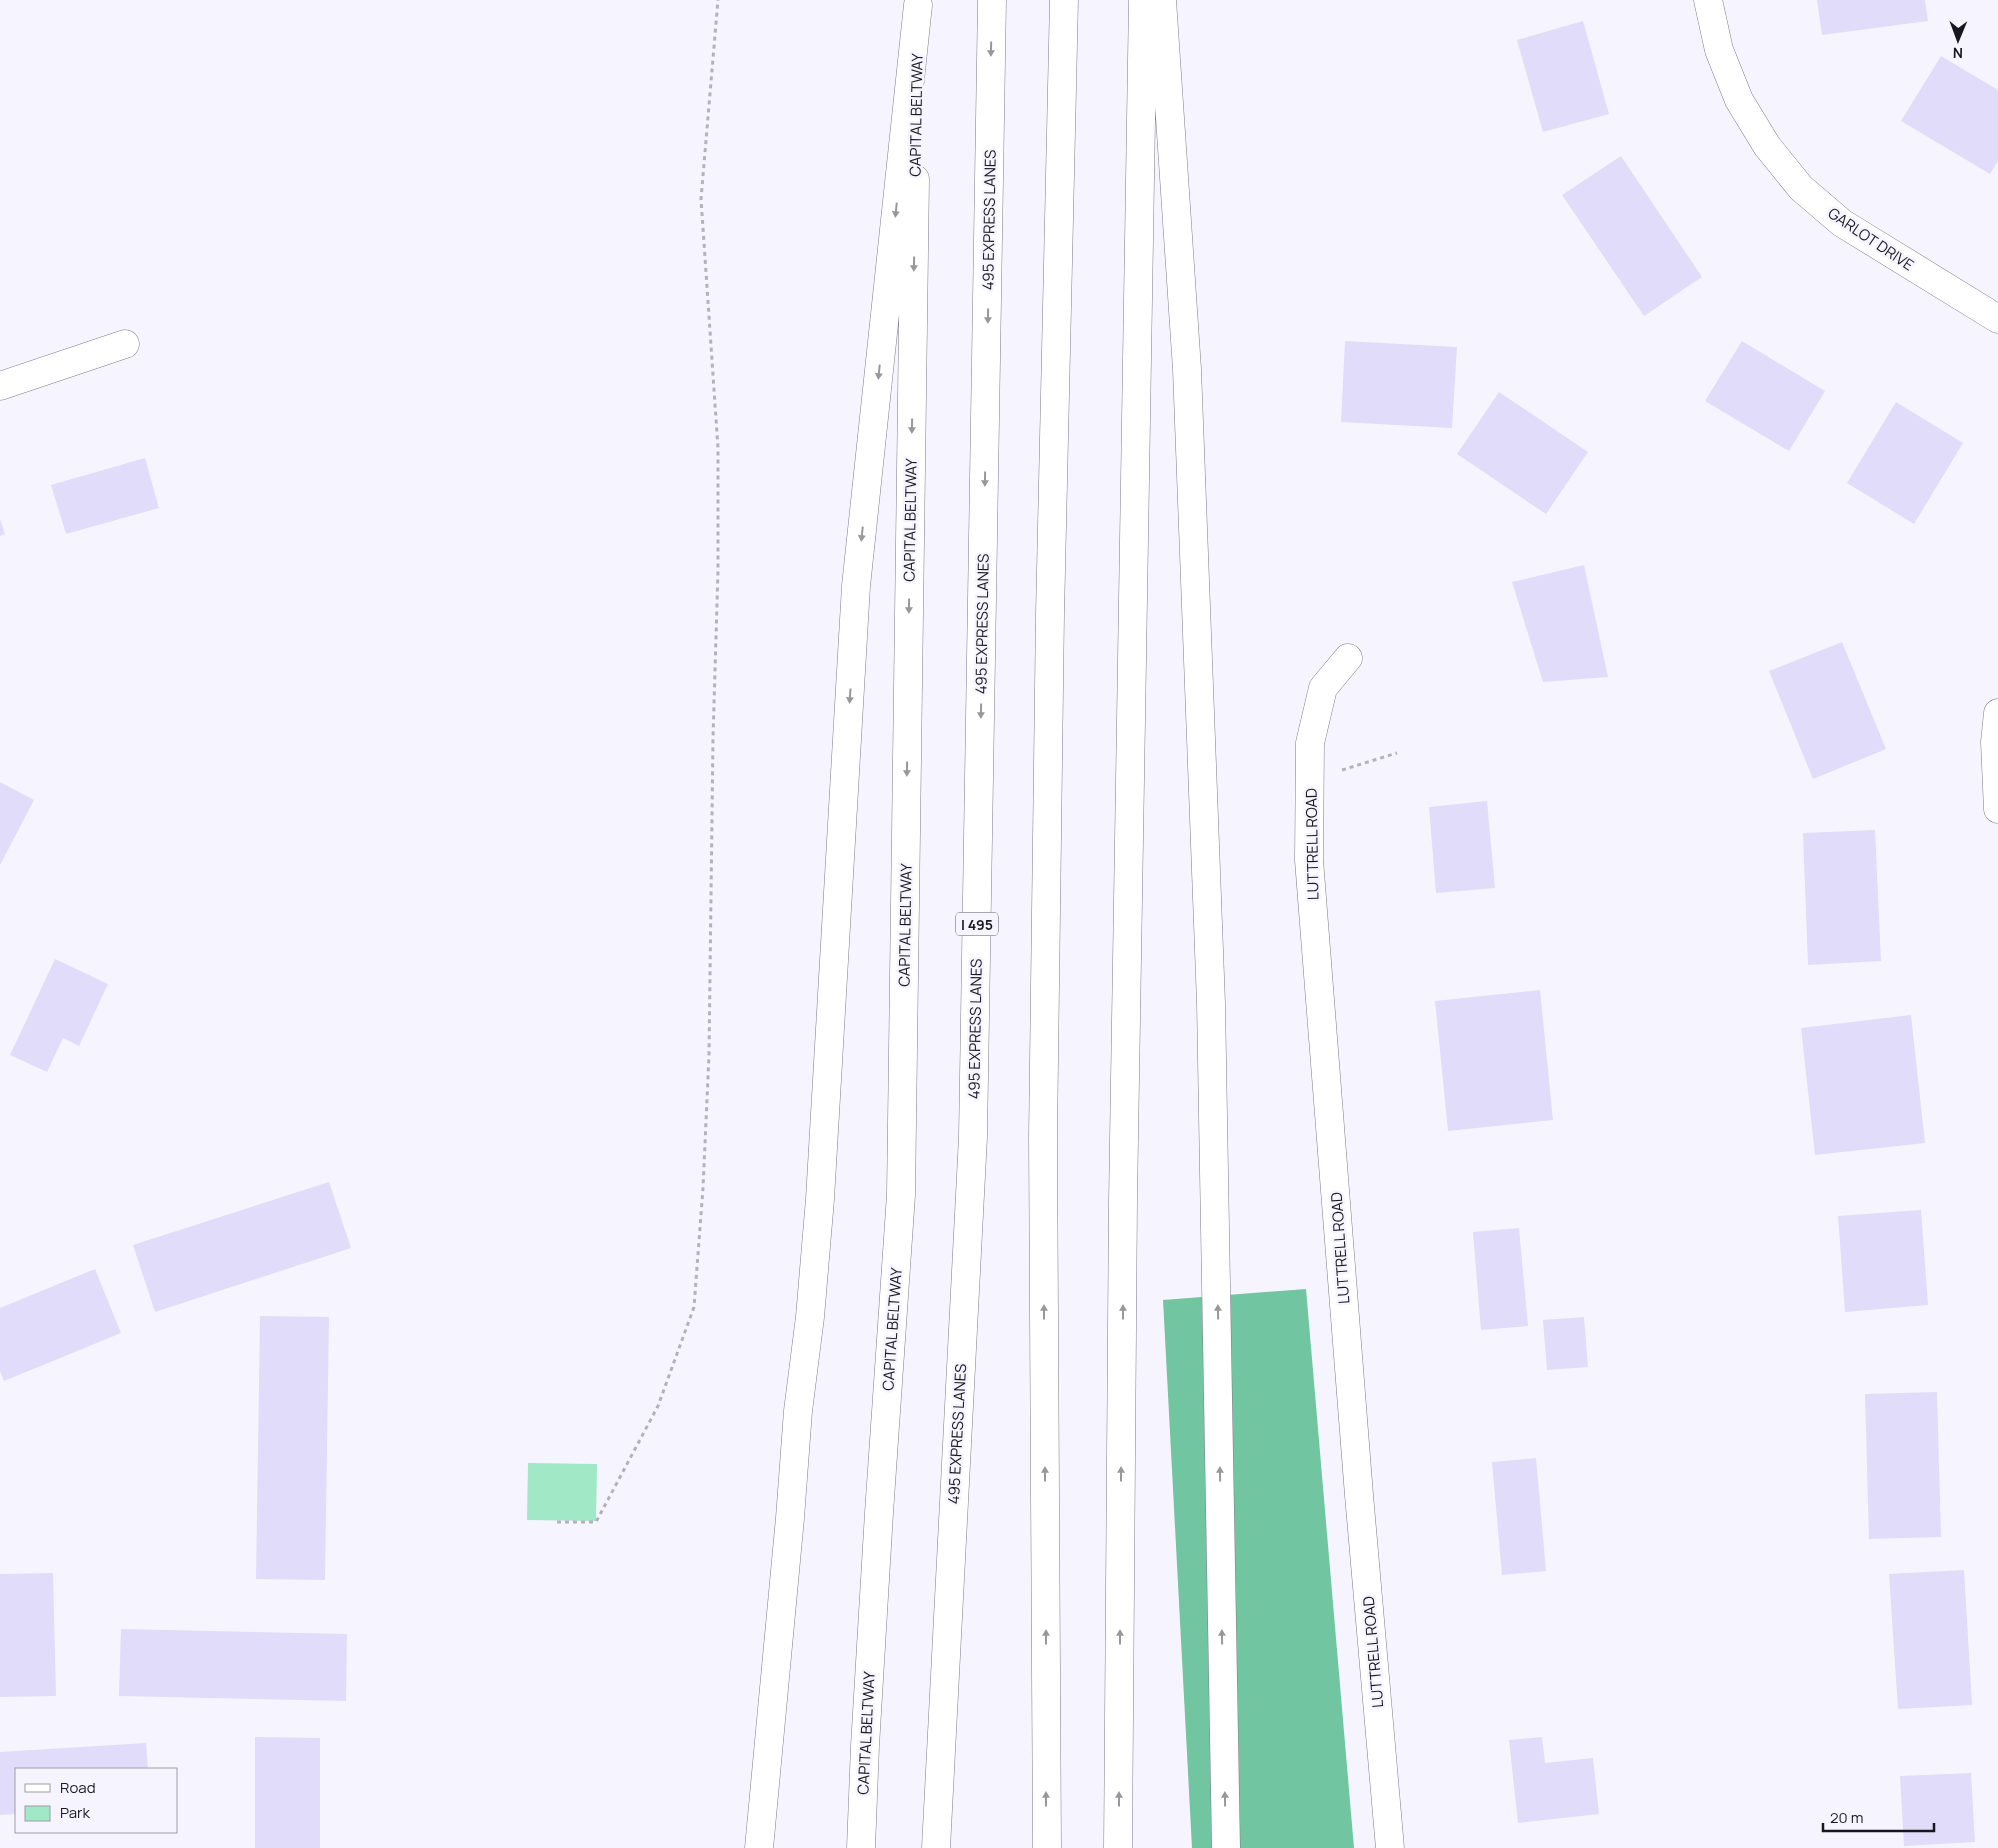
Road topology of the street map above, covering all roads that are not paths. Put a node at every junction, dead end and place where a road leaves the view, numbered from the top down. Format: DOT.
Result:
graph roads {
  1 [pos="992,0"];
  2 [pos="1064,0"];
  3 [pos="1144,0"];
  4 [pos="1162,0"];
  5 [pos="1708,0"];
  6 [pos="918,3"];
  7 [pos="1998,319"];
  8 [pos="125,344"];
  9 [pos="0,386"];
  10 [pos="1348,658"];
  11 [pos="1998,713"];
  12 [pos="1998,809"];
  13 [pos="759,1848"];
  14 [pos="861,1848"];
  15 [pos="936,1848"];
  16 [pos="1047,1848"];
  17 [pos="1118,1848"];
  18 [pos="1226,1848"];
  19 [pos="1390,1848"];
  1 -- 15 [label="main road, 495 EXPRESS LANES / I 495, one-way"];
  16 -- 2 [label="main road, one-way"];
  17 -- 3 [label="main road, one-way"];
  18 -- 4 [label="main road, one-way"];
  5 -- 7 [label="main road, GARLOT DRIVE"];
  6 -- 13 [label="main road, one-way"];
  6 -- 14 [label="main road, CAPITAL BELTWAY, one-way"];
  8 -- 9 [label="main road"];
  10 -- 19 [label="main road, LUTTRELL ROAD"];
  11 -- 12 [label="main road"];
}
